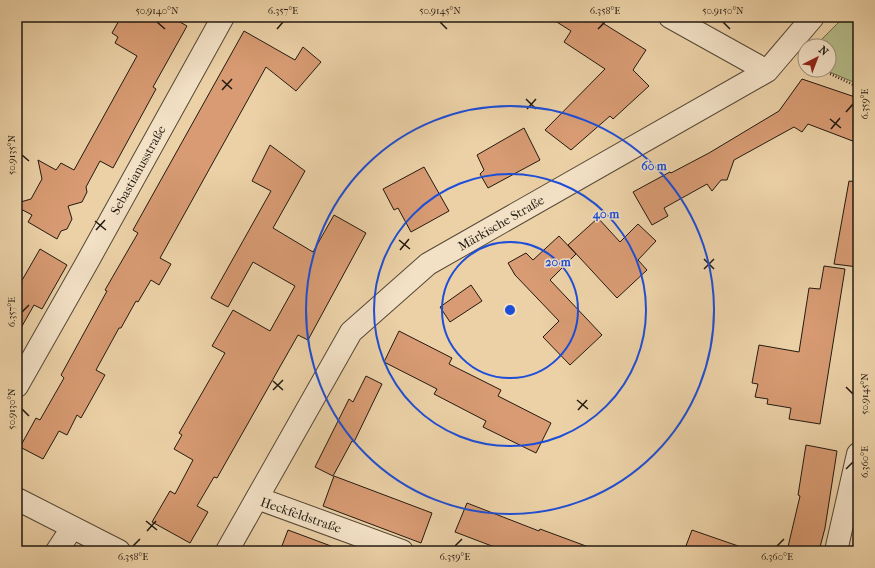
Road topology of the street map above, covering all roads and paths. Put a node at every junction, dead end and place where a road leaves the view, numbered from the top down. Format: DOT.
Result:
graph roads {
  1 [pos="223,17"];
  2 [pos="670,17"];
  3 [pos="813,17"];
  4 [pos="767,72"];
  5 [pos="837,77"];
  6 [pos="858,87"];
  7 [pos="17,386"];
  8 [pos="858,454"];
  9 [pos="257,498"];
  10 [pos="17,499"];
  11 [pos="72,528"];
  12 [pos="57,551"];
  13 [pos="119,551"];
  14 [pos="228,551"];
  15 [pos="402,551"];
  16 [pos="836,551"];
  1 -- 7 [label="street, Sebastianusstraße"];
  2 -- 4 [label="street"];
  3 -- 4 [label="street, Märkische Straße"];
  4 -- 9 [label="street, Märkische Straße"];
  5 -- 6 [label="path"];
  8 -- 16 [label="street"];
  9 -- 14 [label="street, Heckfeldstraße"];
  9 -- 15 [label="street, Heckfeldstraße"];
  10 -- 11 [label="street"];
  11 -- 12 [label="street"];
  11 -- 13 [label="street"];
}
